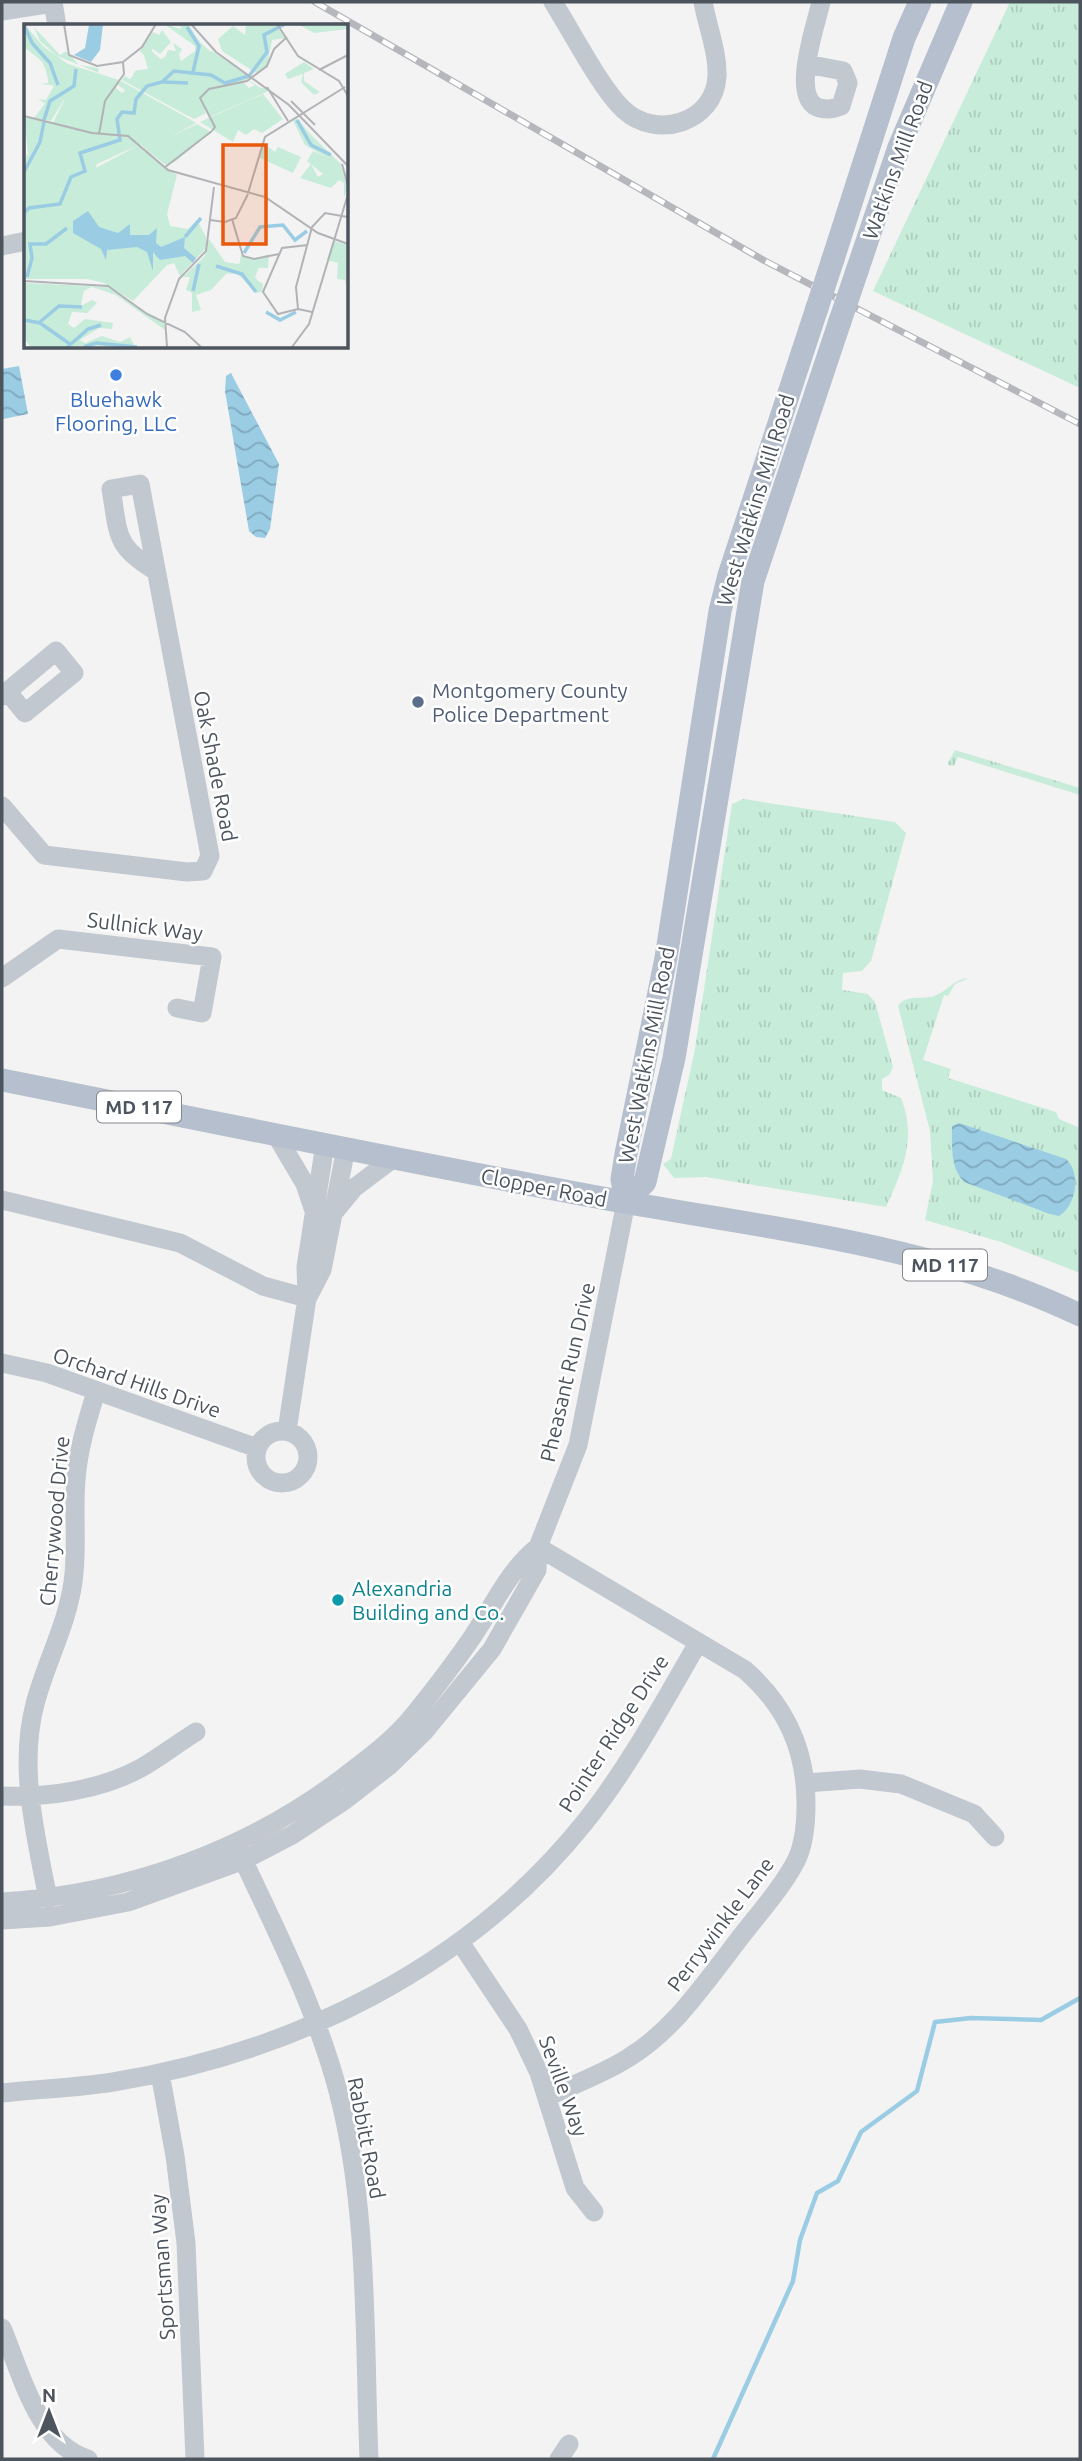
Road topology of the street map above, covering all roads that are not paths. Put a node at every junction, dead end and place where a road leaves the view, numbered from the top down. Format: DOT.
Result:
graph roads {
  1 [pos="53,2"];
  2 [pos="553,2"];
  3 [pos="702,2"];
  4 [pos="821,2"];
  5 [pos="920,2"];
  6 [pos="961,2"];
  7 [pos="24,5"];
  8 [pos="2,11"];
  9 [pos="57,24"];
  10 [pos="807,64"];
  11 [pos="24,241"];
  12 [pos="2,246"];
  13 [pos="817,308"];
  14 [pos="840,321"];
  15 [pos="156,571"];
  16 [pos="2,806"];
  17 [pos="2,978"];
  18 [pos="177,1008"];
  19 [pos="2,1080"];
  20 [pos="276,1135"];
  21 [pos="335,1146"];
  22 [pos="394,1158"];
  23 [pos="2,1200"];
  24 [pos="626,1202"];
  25 [pos="324,1213"];
  26 [pos="307,1298"];
  27 [pos="1080,1315"];
  28 [pos="2,1363"];
  29 [pos="96,1392"];
  30 [pos="287,1431"];
  31 [pos="257,1448"];
  32 [pos="538,1547"];
  33 [pos="698,1643"];
  34 [pos="196,1731"];
  35 [pos="806,1783"];
  36 [pos="2,1796"];
  37 [pos="29,1798"];
  38 [pos="995,1837"];
  39 [pos="240,1852"];
  40 [pos="48,1899"];
  41 [pos="2,1902"];
  42 [pos="2,1920"];
  43 [pos="460,1942"];
  44 [pos="315,2024"];
  45 [pos="160,2073"];
  46 [pos="2,2093"];
  47 [pos="547,2097"];
  48 [pos="594,2212"];
  49 [pos="2,2328"];
  50 [pos="88,2459"];
  51 [pos="195,2459"];
  52 [pos="369,2459"];
  1 -- 7 [label="street"];
  1 -- 9 [label="street"];
  2 -- 3 [label="street"];
  4 -- 10 [label="street"];
  5 -- 13 [label="main road, Watkins Mill Road, bridge"];
  6 -- 14 [label="main road, Watkins Mill Road, bridge"];
  7 -- 8 [label="street"];
  11 -- 12 [label="street"];
  13 -- 24 [label="main road, West Watkins Mill Road"];
  14 -- 24 [label="main road, West Watkins Mill Road"];
  15 -- 16 [label="street, Oak Shade Road"];
  17 -- 18 [label="street, Sullnick Way"];
  19 -- 20 [label="main road, Clopper Road / MD 117"];
  20 -- 21 [label="main road, Clopper Road / MD 117"];
  20 -- 25 [label="street"];
  21 -- 22 [label="main road, Clopper Road / MD 117"];
  21 -- 25 [label="street"];
  22 -- 24 [label="main road, Clopper Road / MD 117"];
  22 -- 25 [label="street"];
  23 -- 26 [label="street"];
  24 -- 27 [label="main road, Clopper Road / MD 117"];
  24 -- 32 [label="street, Pheasant Run Drive"];
  25 -- 26 [label="street"];
  26 -- 30 [label="street"];
  28 -- 29 [label="street, Orchard Hills Drive"];
  29 -- 31 [label="street, Orchard Hills Drive"];
  29 -- 37 [label="street, Cherrywood Drive"];
  30 -- 31 [label="street"];
  30 -- 31 [label="street"];
  32 -- 33 [label="street, Perrywinkle Lane"];
  32 -- 39 [label="street, Pheasant Run Drive"];
  33 -- 35 [label="street, Perrywinkle Lane"];
  33 -- 43 [label="street, Pointer Ridge Drive"];
  34 -- 37 [label="street"];
  35 -- 38 [label="street"];
  35 -- 47 [label="street, Perrywinkle Lane"];
  36 -- 37 [label="street"];
  37 -- 40 [label="street, Cherrywood Drive"];
  39 -- 40 [label="street, Pheasant Run Drive"];
  39 -- 42 [label="street, Pheasant Run Drive"];
  39 -- 44 [label="street, Rabbitt Road"];
  40 -- 41 [label="street, Pheasant Run Drive"];
  43 -- 44 [label="street, Pointer Ridge Drive"];
  43 -- 47 [label="street, Seville Way"];
  44 -- 45 [label="street, Pointer Ridge Drive"];
  44 -- 52 [label="street, Rabbitt Road"];
  45 -- 46 [label="street, Pointer Ridge Drive"];
  45 -- 51 [label="street, Sportsman Way"];
  47 -- 48 [label="street, Seville Way"];
  49 -- 50 [label="street"];
}
